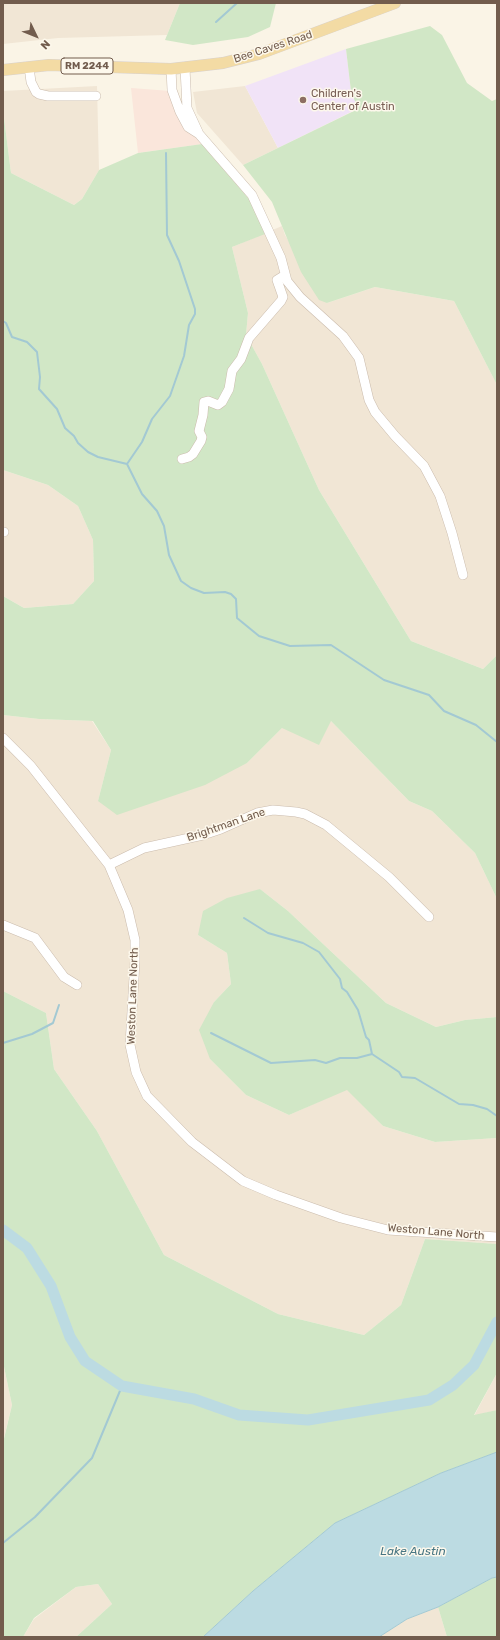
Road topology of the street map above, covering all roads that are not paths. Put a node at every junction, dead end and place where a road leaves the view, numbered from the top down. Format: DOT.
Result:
graph roads {
  1 [pos="395,3"];
  2 [pos="29,67"];
  3 [pos="185,68"];
  4 [pos="171,69"];
  5 [pos="3,70"];
  6 [pos="96,96"];
  7 [pos="198,134"];
  8 [pos="286,275"];
  9 [pos="182,459"];
  10 [pos="463,575"];
  11 [pos="3,738"];
  12 [pos="109,865"];
  13 [pos="429,917"];
  14 [pos="3,926"];
  15 [pos="78,985"];
  16 [pos="497,1237"];
  1 -- 3 [label="main road, Bee Caves Road / RM 2244"];
  2 -- 4 [label="main road, Bee Caves Road / RM 2244"];
  2 -- 5 [label="main road, Bee Caves Road / RM 2244"];
  2 -- 6 [label="street"];
  3 -- 4 [label="main road, Bee Caves Road / RM 2244"];
  3 -- 7 [label="street"];
  4 -- 7 [label="street"];
  7 -- 8 [label="street"];
  8 -- 9 [label="street"];
  8 -- 10 [label="street"];
  11 -- 12 [label="street, Weston Lane North"];
  12 -- 13 [label="street, Brightman Lane"];
  12 -- 16 [label="street, Weston Lane North"];
  14 -- 15 [label="street"];
}
